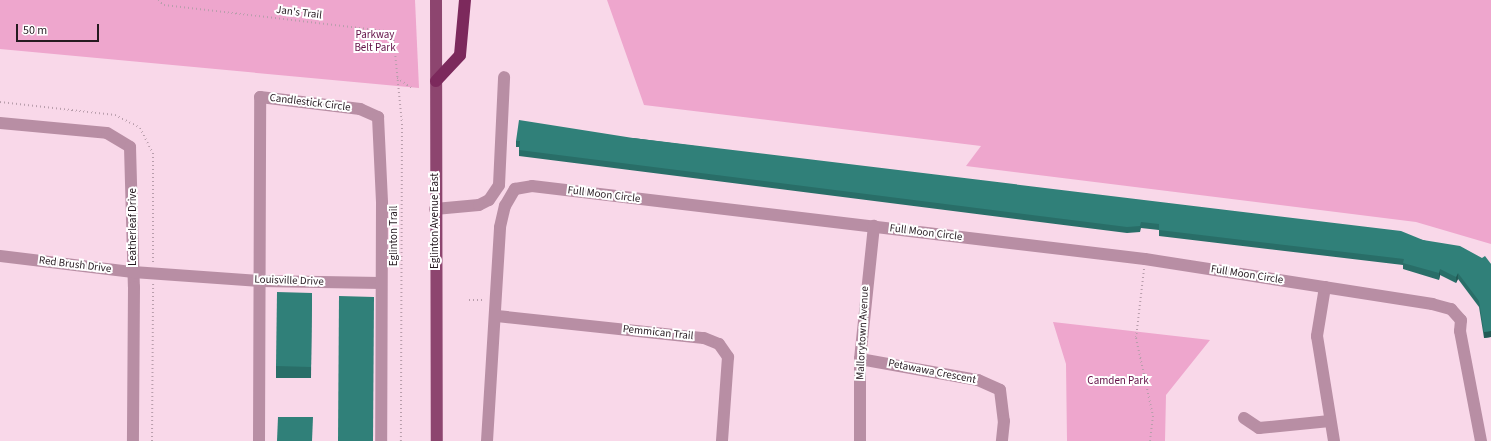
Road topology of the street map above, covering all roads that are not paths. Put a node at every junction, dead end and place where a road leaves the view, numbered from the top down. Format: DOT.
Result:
graph roads {
  1 [pos="436,0"];
  2 [pos="466,0"];
  3 [pos="504,76"];
  4 [pos="436,81"];
  5 [pos="0,123"];
  6 [pos="435,209"];
  7 [pos="874,226"];
  8 [pos="0,256"];
  9 [pos="133,272"];
  10 [pos="198,274"];
  11 [pos="260,281"];
  12 [pos="381,283"];
  13 [pos="1325,287"];
  14 [pos="497,316"];
  15 [pos="860,359"];
  16 [pos="1244,418"];
  17 [pos="1330,421"];
  18 [pos="133,441"];
  19 [pos="259,441"];
  20 [pos="381,441"];
  21 [pos="437,441"];
  22 [pos="487,441"];
  23 [pos="722,441"];
  24 [pos="860,441"];
  25 [pos="1002,441"];
  26 [pos="1334,441"];
  27 [pos="1481,441"];
  1 -- 4 [label="main road, Eglinton Avenue East"];
  2 -- 4 [label="highway"];
  3 -- 6 [label="street"];
  4 -- 6 [label="main road, Eglinton Avenue East"];
  5 -- 9 [label="street, Leatherleaf Drive"];
  6 -- 21 [label="main road, Eglinton Avenue East"];
  7 -- 13 [label="street, Full Moon Circle"];
  7 -- 14 [label="street, Full Moon Circle"];
  7 -- 15 [label="street, Mallorytown Avenue"];
  8 -- 9 [label="street, Red Brush Drive"];
  9 -- 10 [label="street, Red Brush Drive"];
  9 -- 18 [label="street, Leatherleaf Drive"];
  10 -- 11 [label="street, Louisville Drive"];
  11 -- 12 [label="street, Louisville Drive"];
  11 -- 12 [label="street, Candlestick Circle"];
  11 -- 19 [label="street, Candlestick Circle"];
  12 -- 20 [label="street, Candlestick Circle"];
  13 -- 17 [label="street"];
  13 -- 27 [label="street, Full Moon Circle"];
  14 -- 22 [label="street, Full Moon Circle"];
  14 -- 23 [label="street, Pemmican Trail"];
  15 -- 24 [label="street, Mallorytown Avenue"];
  15 -- 25 [label="street, Petawawa Crescent"];
  16 -- 17 [label="street"];
  17 -- 26 [label="street"];
}
